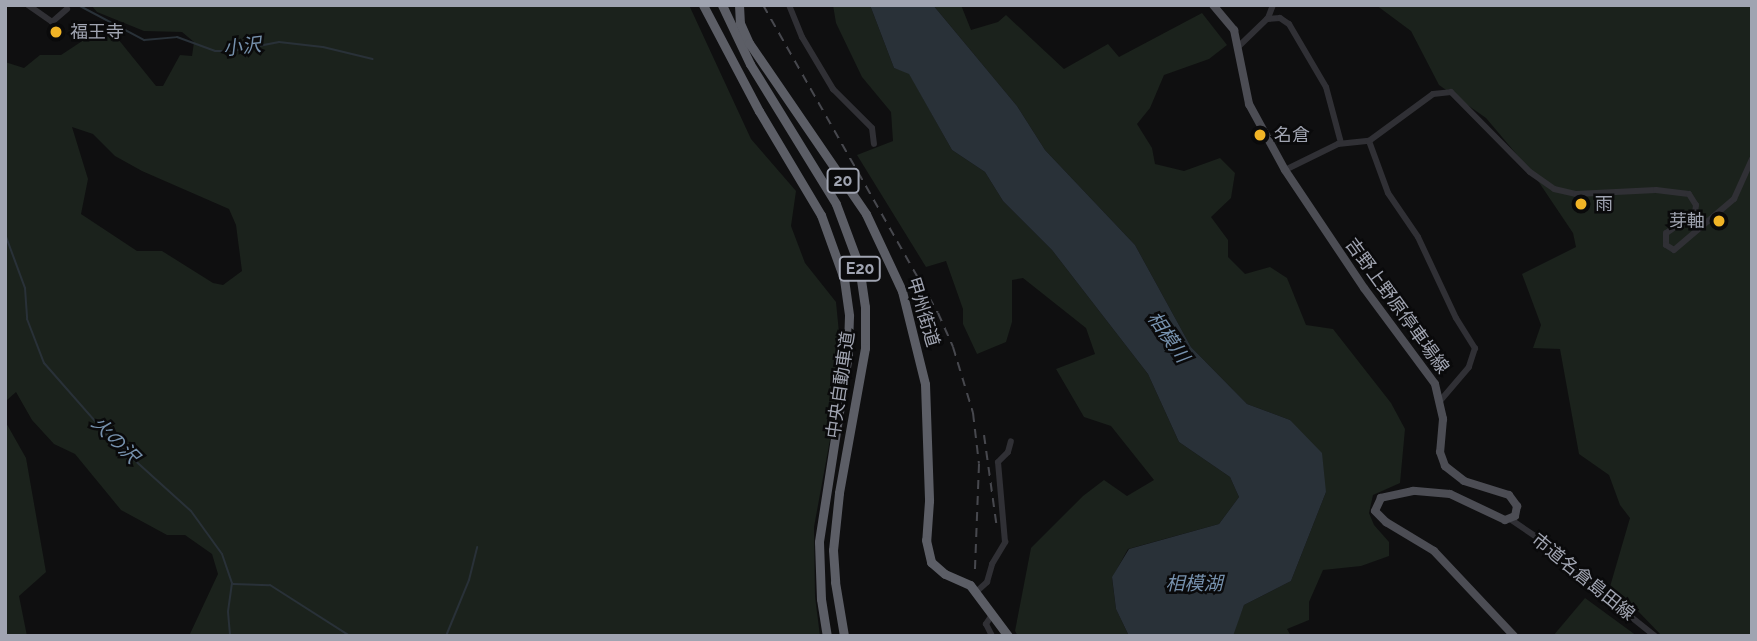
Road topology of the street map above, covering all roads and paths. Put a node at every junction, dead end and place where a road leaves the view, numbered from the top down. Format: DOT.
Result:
graph roads {
  1 [pos="28,5"];
  2 [pos="703,5"];
  3 [pos="722,5"];
  4 [pos="739,5"];
  5 [pos="789,5"];
  6 [pos="1213,5"];
  7 [pos="1273,5"];
  8 [pos="67,9"];
  9 [pos="1267,19"];
  10 [pos="1238,47"];
  11 [pos="1369,141"];
  12 [pos="1341,143"];
  13 [pos="874,144"];
  14 [pos="1752,159"];
  15 [pos="1285,170"];
  16 [pos="1440,401"];
  17 [pos="1011,441"];
  18 [pos="1510,519"];
  19 [pos="976,592"];
  20 [pos="992,615"];
  21 [pos="827,636"];
  22 [pos="844,636"];
  23 [pos="992,636"];
  24 [pos="1008,636"];
  25 [pos="1514,636"];
  26 [pos="1655,636"];
  1 -- 8 [label="street"];
  2 -- 21 [label="highway, 中央自動車道 / E20"];
  3 -- 22 [label="highway, 中央自動車道 / E20"];
  4 -- 19 [label="highway, 甲州街道 / 20"];
  5 -- 13 [label="street"];
  6 -- 10 [label="main road, 吉野上野原停車場線"];
  7 -- 9 [label="street"];
  9 -- 10 [label="street"];
  9 -- 12 [label="street"];
  10 -- 15 [label="main road, 吉野上野原停車場線"];
  11 -- 12 [label="street"];
  11 -- 14 [label="street"];
  11 -- 16 [label="street"];
  12 -- 15 [label="street"];
  15 -- 16 [label="main road, 吉野上野原停車場線"];
  16 -- 18 [label="main road, 吉野上野原停車場線"];
  17 -- 19 [label="street"];
  18 -- 25 [label="main road"];
  18 -- 26 [label="street, 市道名倉島田線"];
  19 -- 20 [label="highway, 甲州街道 / 20"];
  20 -- 23 [label="street"];
  20 -- 24 [label="highway, 甲州街道 / 20"];
}
